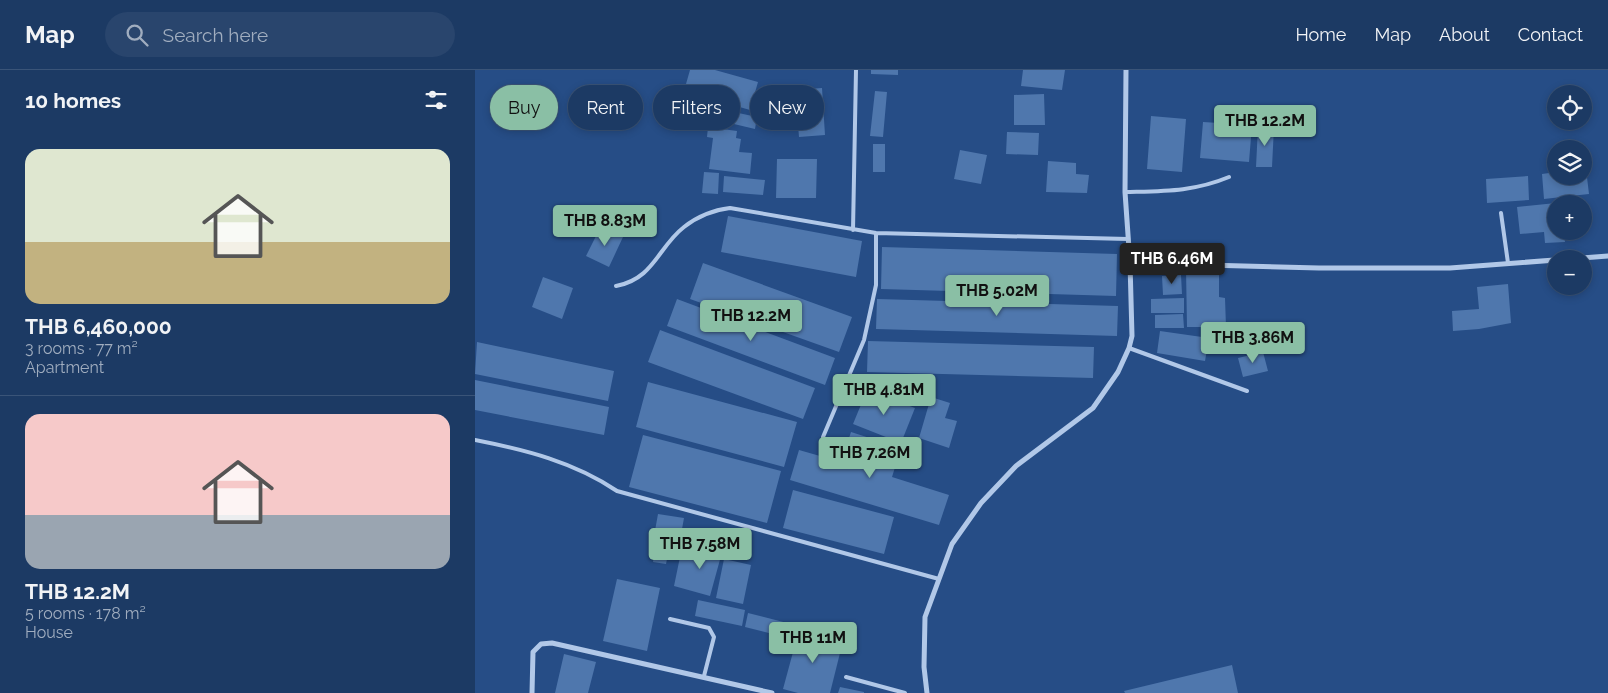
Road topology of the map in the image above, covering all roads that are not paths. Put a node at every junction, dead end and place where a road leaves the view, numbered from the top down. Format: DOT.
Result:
graph roads {
  1 [pos="856,70"];
  2 [pos="1125,70"];
  3 [pos="1229,177"];
  4 [pos="1125,192"];
  5 [pos="1501,213"];
  6 [pos="853,230"];
  7 [pos="876,233"];
  8 [pos="1128,239"];
  9 [pos="1608,256"];
  10 [pos="1508,263"];
  11 [pos="1131,264"];
  12 [pos="616,286"];
  13 [pos="1129,348"];
  14 [pos="1247,391"];
  15 [pos="823,437"];
  16 [pos="475,440"];
  17 [pos="939,579"];
  18 [pos="670,619"];
  19 [pos="704,676"];
  20 [pos="846,678"];
  21 [pos="532,693"];
  22 [pos="772,693"];
  23 [pos="905,693"];
  24 [pos="927,693"];
  1 -- 6 [label="lane"];
  2 -- 4 [label="street"];
  3 -- 4 [label="lane"];
  4 -- 8 [label="street"];
  5 -- 10 [label="lane"];
  6 -- 7 [label="lane"];
  6 -- 12 [label="lane"];
  7 -- 8 [label="lane"];
  7 -- 15 [label="lane"];
  8 -- 11 [label="street"];
  9 -- 10 [label="street"];
  10 -- 11 [label="street"];
  11 -- 13 [label="street"];
  13 -- 14 [label="lane"];
  13 -- 17 [label="street"];
  16 -- 17 [label="lane"];
  17 -- 24 [label="street"];
  18 -- 19 [label="lane"];
  19 -- 21 [label="street"];
  19 -- 22 [label="street"];
  20 -- 23 [label="lane"];
}
